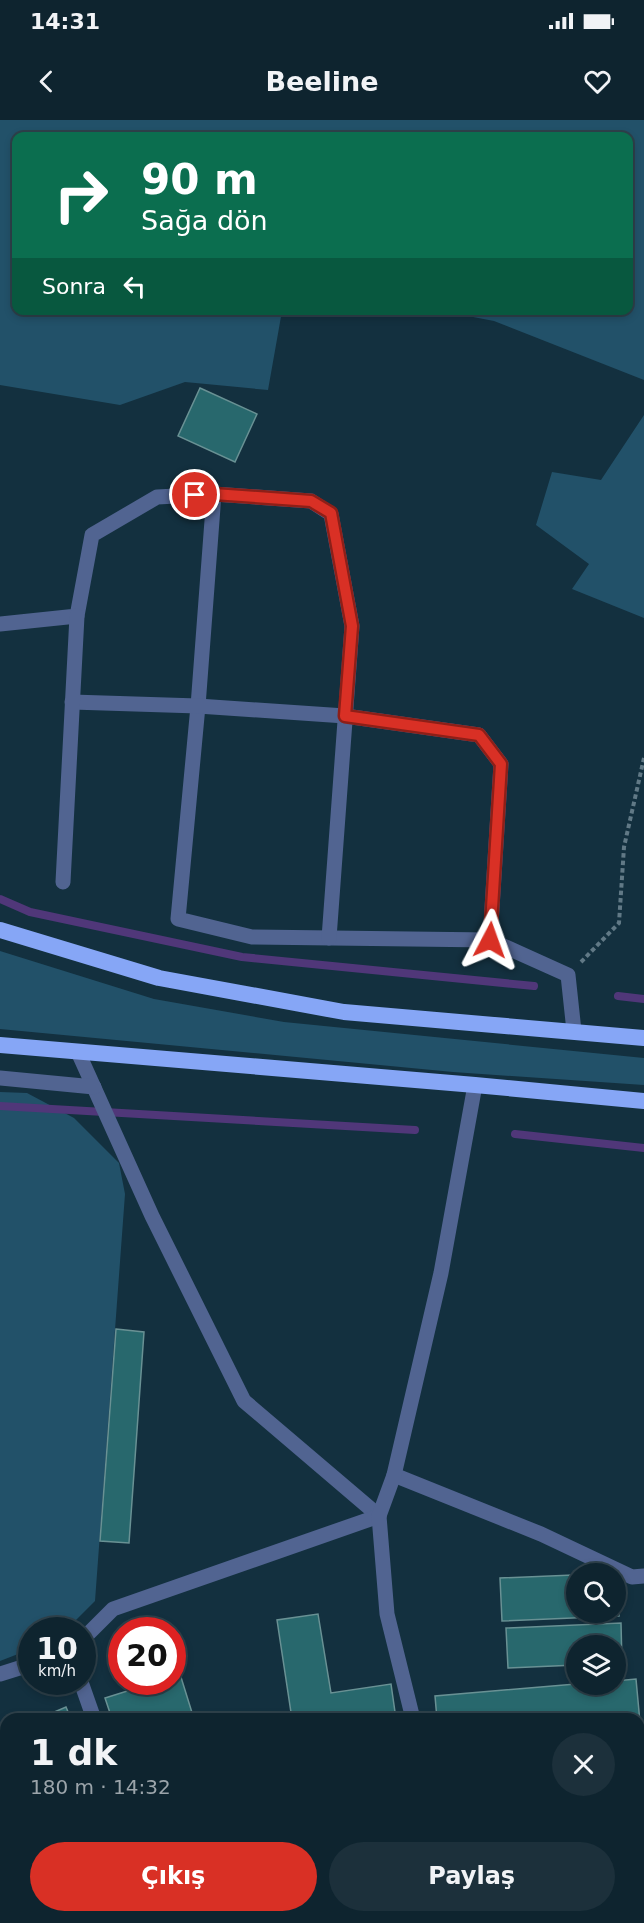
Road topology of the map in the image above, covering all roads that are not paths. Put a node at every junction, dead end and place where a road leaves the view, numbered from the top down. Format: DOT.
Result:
graph roads {
  1 [pos="214,494"];
  2 [pos="77,616"];
  3 [pos="0,624"];
  4 [pos="72,702"];
  5 [pos="198,706"];
  6 [pos="345,716"];
  7 [pos="63,882"];
  8 [pos="0,930"];
  9 [pos="329,938"];
  10 [pos="490,940"];
  11 [pos="574,1031"];
  12 [pos="644,1038"];
  13 [pos="0,1045"];
  14 [pos="78,1052"];
  15 [pos="0,1078"];
  16 [pos="475,1085"];
  17 [pos="94,1087"];
  18 [pos="644,1101"];
  19 [pos="394,1474"];
  20 [pos="379,1516"];
  21 [pos="638,1577"];
  22 [pos="644,1588"];
  23 [pos="96,1626"];
  24 [pos="18,1668"];
  25 [pos="0,1674"];
  26 [pos="86,1695"];
  27 [pos="92,1713"];
  28 [pos="412,1713"];
  1 -- 2 [label="street"];
  1 -- 5 [label="street"];
  1 -- 6 [label="street"];
  2 -- 3 [label="street"];
  2 -- 4 [label="street"];
  4 -- 5 [label="street"];
  4 -- 7 [label="street"];
  5 -- 6 [label="street"];
  5 -- 9 [label="street"];
  6 -- 9 [label="street"];
  6 -- 10 [label="street"];
  8 -- 11 [label="highway"];
  9 -- 10 [label="street"];
  10 -- 11 [label="street"];
  11 -- 12 [label="highway"];
  13 -- 14 [label="highway"];
  14 -- 16 [label="highway"];
  14 -- 17 [label="street"];
  15 -- 17 [label="street"];
  16 -- 18 [label="highway"];
  16 -- 19 [label="street"];
  17 -- 20 [label="street"];
  19 -- 20 [label="street"];
  19 -- 21 [label="street"];
  20 -- 23 [label="street"];
  20 -- 28 [label="street"];
  21 -- 22 [label="street"];
  24 -- 25 [label="street"];
  26 -- 27 [label="street"];
}
